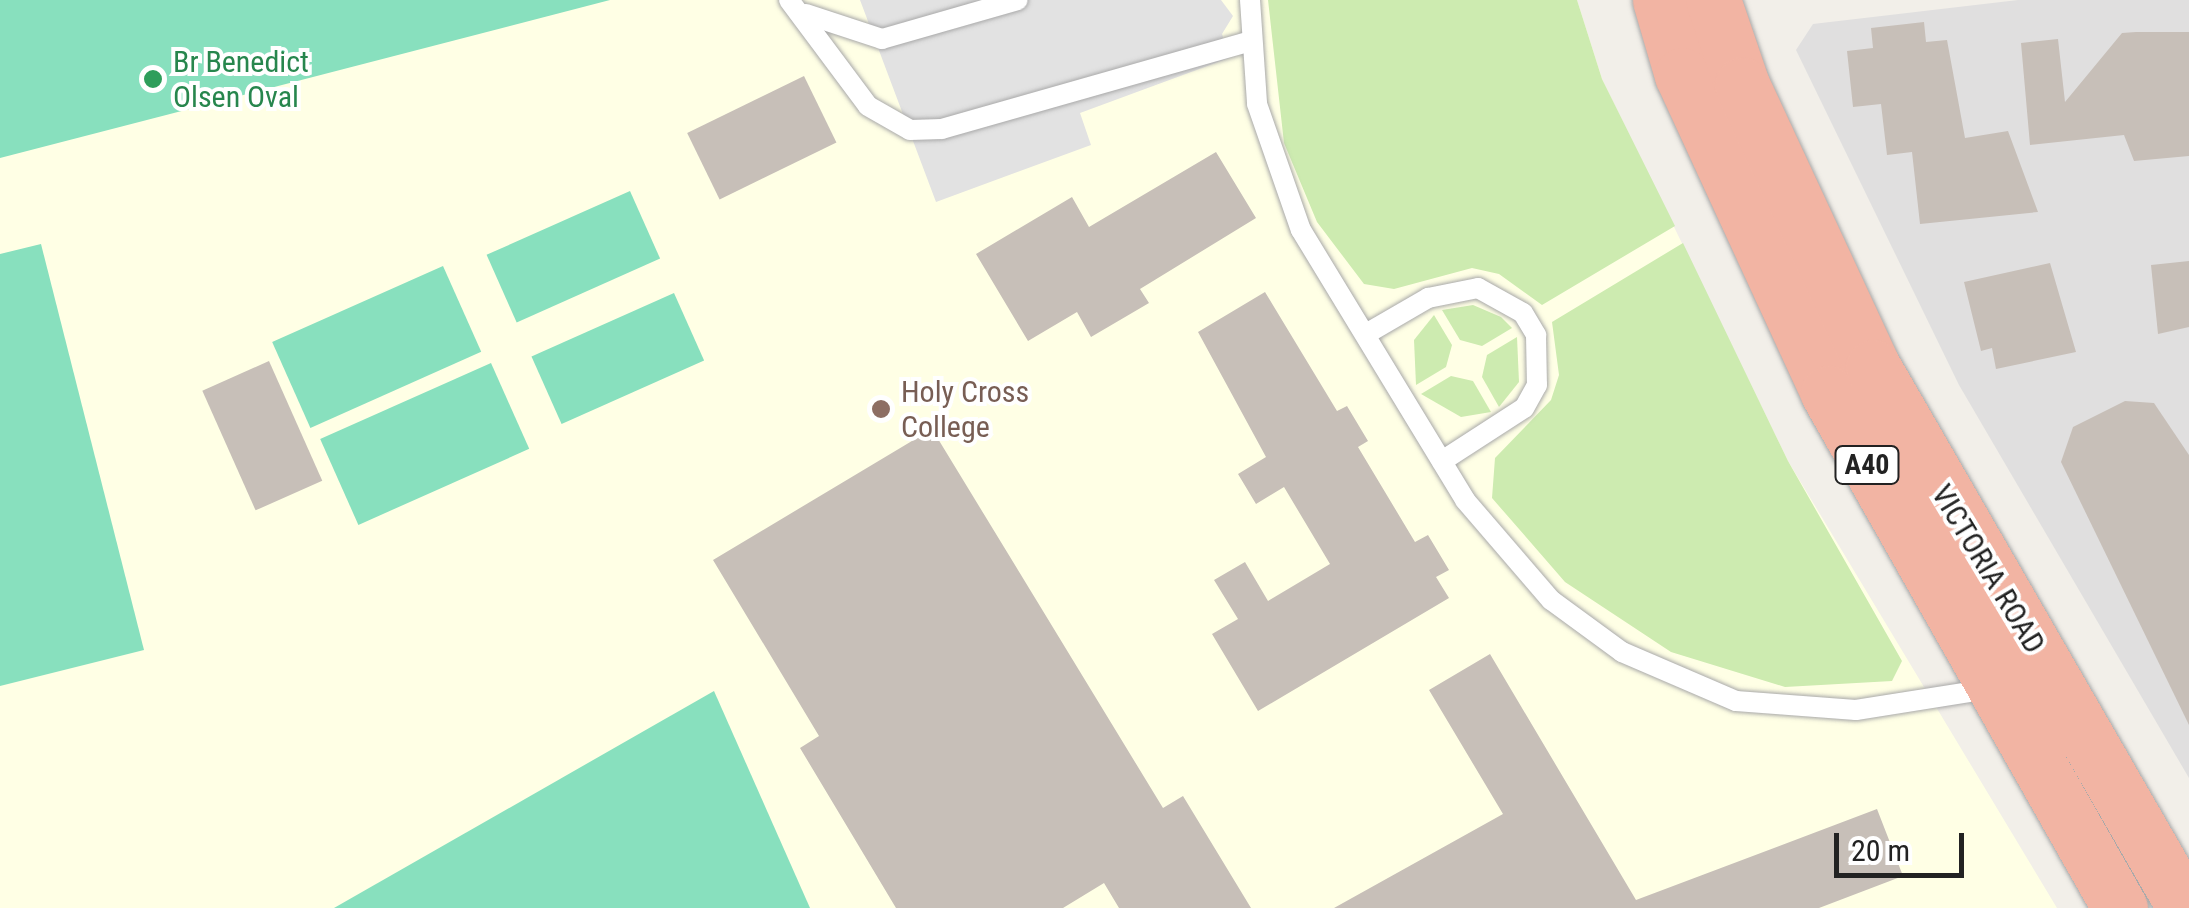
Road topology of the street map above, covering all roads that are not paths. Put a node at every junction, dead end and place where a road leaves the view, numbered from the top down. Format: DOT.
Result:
graph roads {
  1 [pos="789,0"];
  2 [pos="1018,0"];
  3 [pos="1250,0"];
  4 [pos="1660,0"];
  5 [pos="1713,0"];
  6 [pos="1250,41"];
  7 [pos="1366,334"];
  8 [pos="1442,462"];
  9 [pos="1991,688"];
  10 [pos="2120,908"];
  11 [pos="2185,908"];
  1 -- 2 [label="lane"];
  1 -- 6 [label="lane"];
  3 -- 6 [label="lane"];
  4 -- 9 [label="highway, VICTORIA ROAD / A40"];
  5 -- 11 [label="highway, VICTORIA ROAD / A40"];
  6 -- 7 [label="lane"];
  7 -- 8 [label="lane"];
  7 -- 8 [label="lane"];
  8 -- 9 [label="lane"];
  9 -- 10 [label="highway, VICTORIA ROAD / A40"];
}
